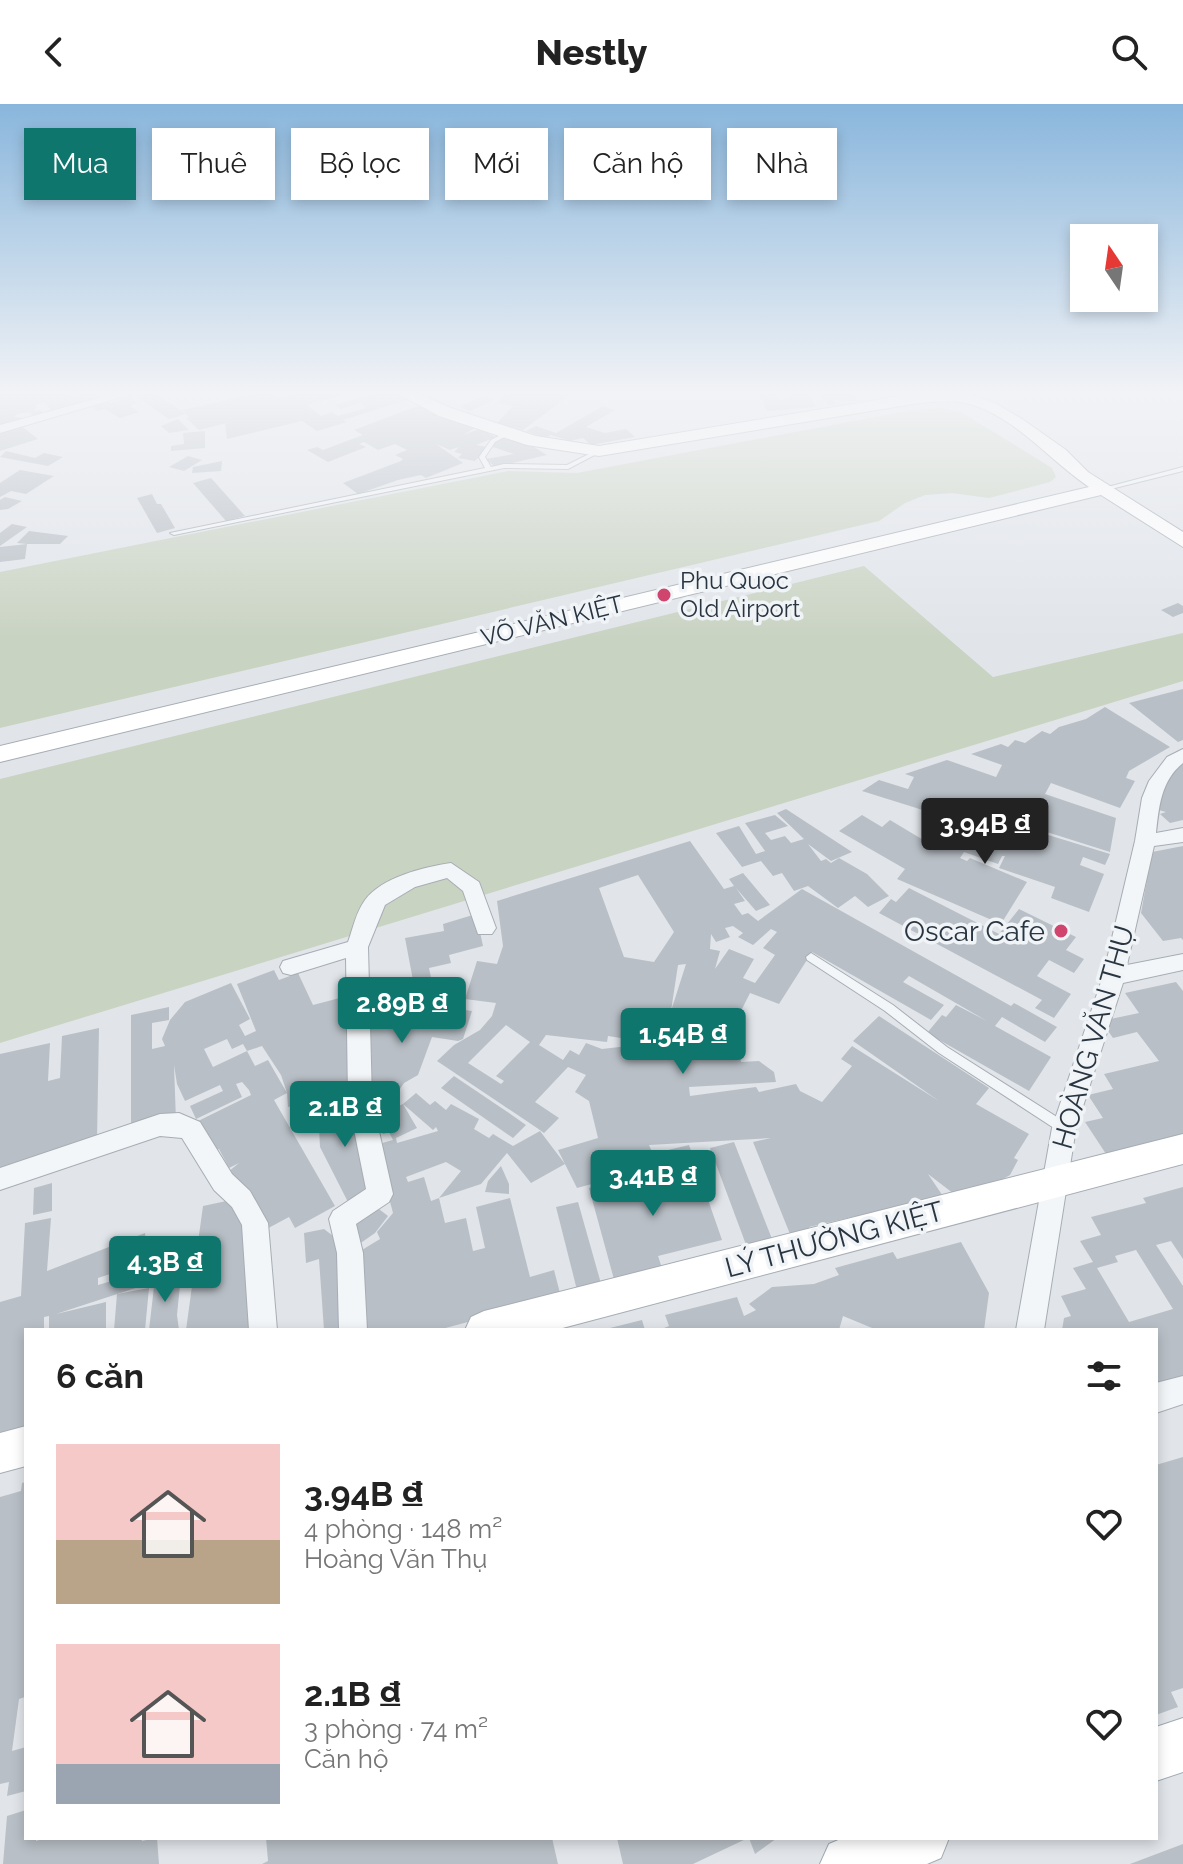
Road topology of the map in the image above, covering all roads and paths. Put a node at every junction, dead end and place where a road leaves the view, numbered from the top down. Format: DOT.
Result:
graph roads {
  1 [pos="459,475"];
  2 [pos="1083,475"];
  3 [pos="1158,475"];
  4 [pos="1103,489"];
  5 [pos="174,533"];
  6 [pos="1183,541"];
  7 [pos="0,754"];
  8 [pos="1183,755"];
  9 [pos="1183,835"];
  10 [pos="1145,841"];
  11 [pos="485,928"];
  12 [pos="357,947"];
  13 [pos="811,957"];
  14 [pos="1183,962"];
  15 [pos="291,967"];
  16 [pos="1114,976"];
  17 [pos="1064,1128"];
  18 [pos="1183,1149"];
  19 [pos="0,1179"];
  20 [pos="1054,1182"];
  21 [pos="263,1328"];
  22 [pos="353,1328"];
  23 [pos="492,1328"];
  24 [pos="1030,1328"];
  25 [pos="1183,1390"];
  26 [pos="1158,1397"];
  27 [pos="24,1447"];
  28 [pos="0,1453"];
  29 [pos="1183,1745"];
  30 [pos="1158,1753"];
  31 [pos="915,1840"];
  32 [pos="849,1864"];
  1 -- 5 [label="lane"];
  2 -- 4 [label="street"];
  3 -- 4 [label="lane"];
  4 -- 6 [label="street"];
  4 -- 7 [label="street, VÕ VĂN KIỆT"];
  8 -- 10 [label="street, HOÀNG VĂN THỤ"];
  9 -- 10 [label="street"];
  10 -- 16 [label="street, HOÀNG VĂN THỤ"];
  11 -- 12 [label="street"];
  12 -- 15 [label="street"];
  12 -- 22 [label="street"];
  13 -- 17 [label="lane"];
  14 -- 16 [label="street"];
  16 -- 17 [label="street, HOÀNG VĂN THỤ"];
  17 -- 20 [label="street, HOÀNG VĂN THỤ"];
  18 -- 20 [label="street, LÝ THƯỜNG KIỆT"];
  19 -- 21 [label="street"];
  20 -- 23 [label="street, LÝ THƯỜNG KIỆT"];
  20 -- 24 [label="street, HOÀNG VĂN THỤ"];
  25 -- 26 [label="street"];
  27 -- 28 [label="street"];
  29 -- 30 [label="main road"];
  31 -- 32 [label="main road"];
}
